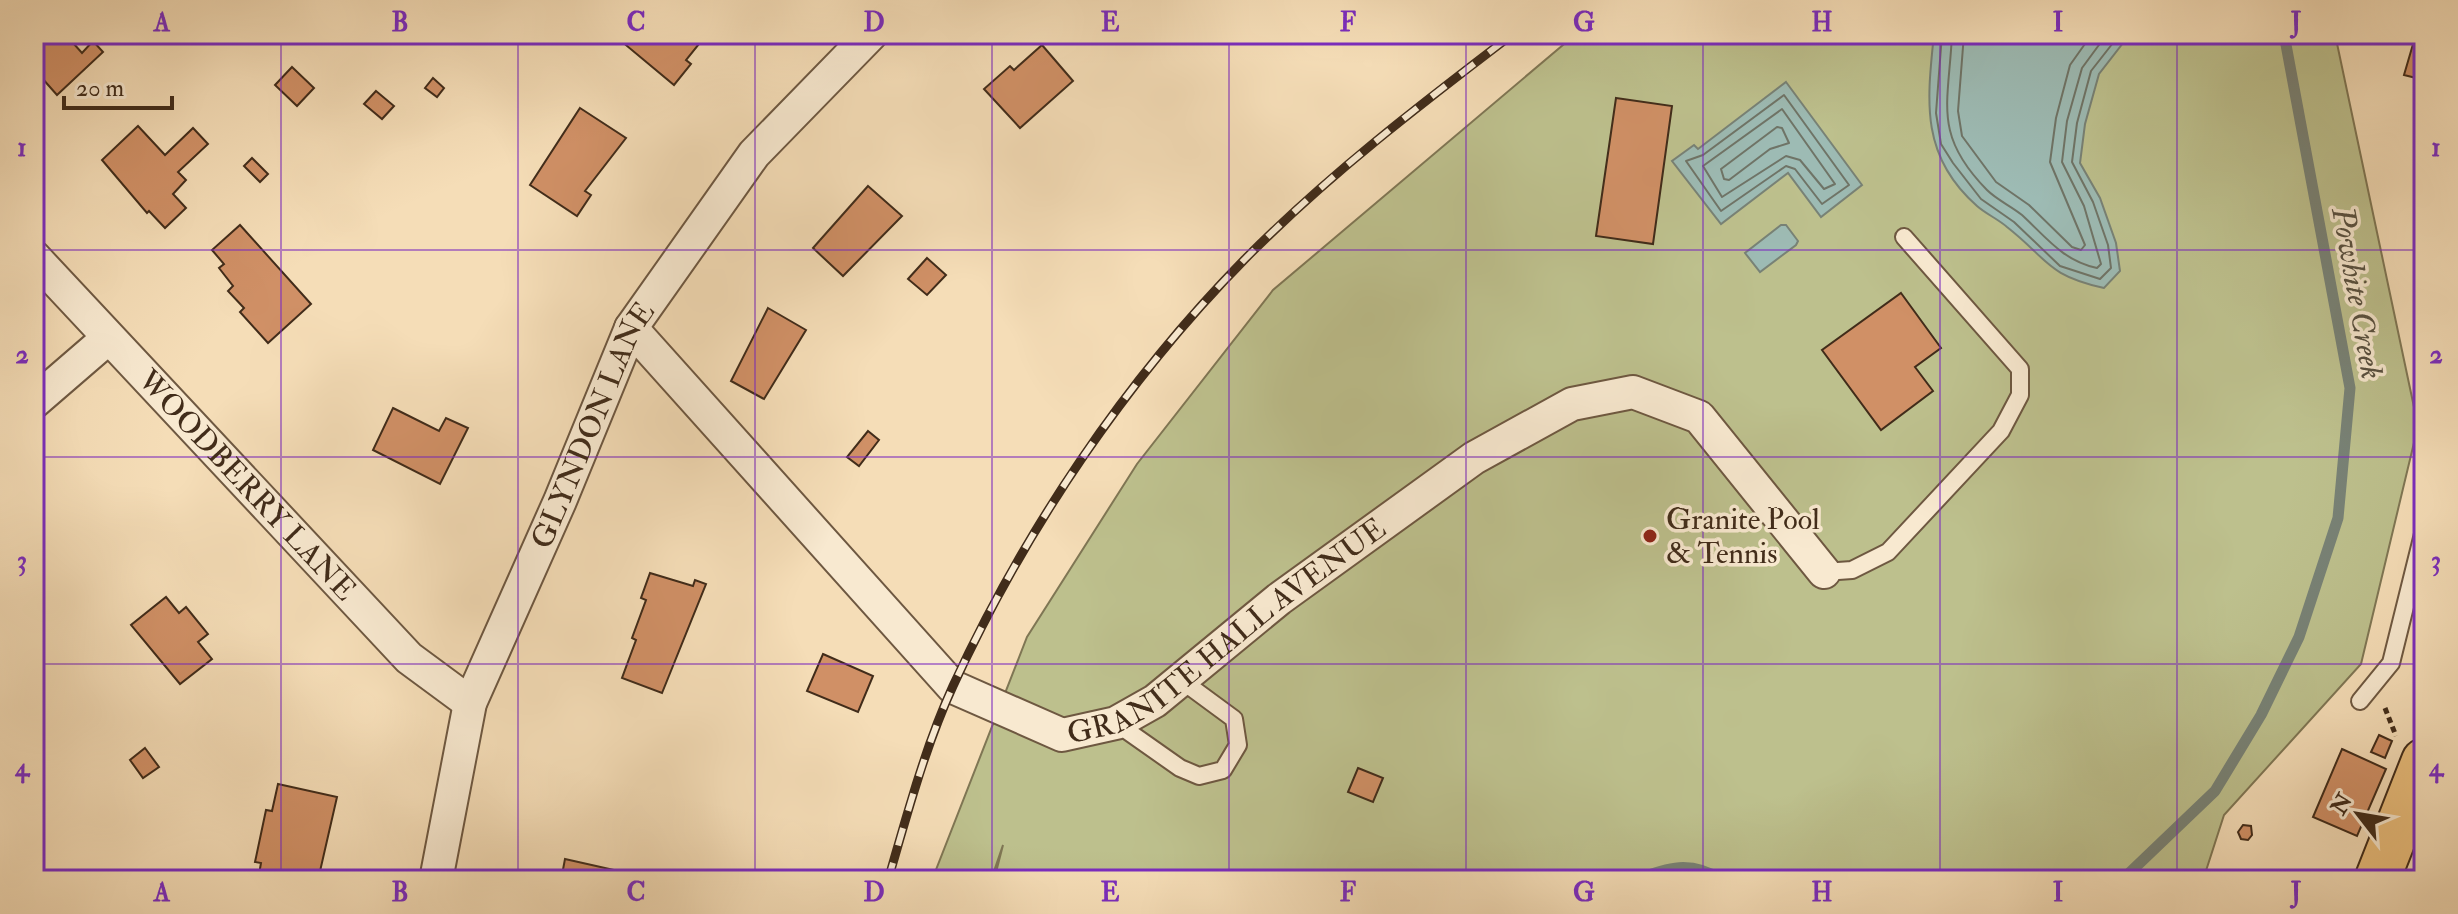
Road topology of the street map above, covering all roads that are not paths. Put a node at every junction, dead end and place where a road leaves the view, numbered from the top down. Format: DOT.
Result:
graph roads {
  1 [pos="871,34"];
  2 [pos="1904,237"];
  3 [pos="34,257"];
  4 [pos="631,328"];
  5 [pos="107,339"];
  6 [pos="34,402"];
  7 [pos="2424,530"];
  8 [pos="1824,572"];
  9 [pos="1181,680"];
  10 [pos="2360,701"];
  11 [pos="470,703"];
  12 [pos="1116,723"];
  13 [pos="2424,761"];
  14 [pos="436,880"];
  15 [pos="2377,880"];
  1 -- 4 [label="street, GLYNDON LANE"];
  2 -- 8 [label="lane"];
  3 -- 5 [label="street, WOODBERRY LANE"];
  4 -- 11 [label="street, GLYNDON LANE"];
  4 -- 12 [label="street, GRANITE HALL AVENUE"];
  5 -- 6 [label="street"];
  5 -- 11 [label="street, WOODBERRY LANE"];
  7 -- 10 [label="lane"];
  8 -- 9 [label="street, GRANITE HALL AVENUE"];
  9 -- 12 [label="street, GRANITE HALL AVENUE"];
  9 -- 12 [label="lane"];
  11 -- 14 [label="street, GLYNDON LANE"];
  13 -- 15 [label="highway"];
}
